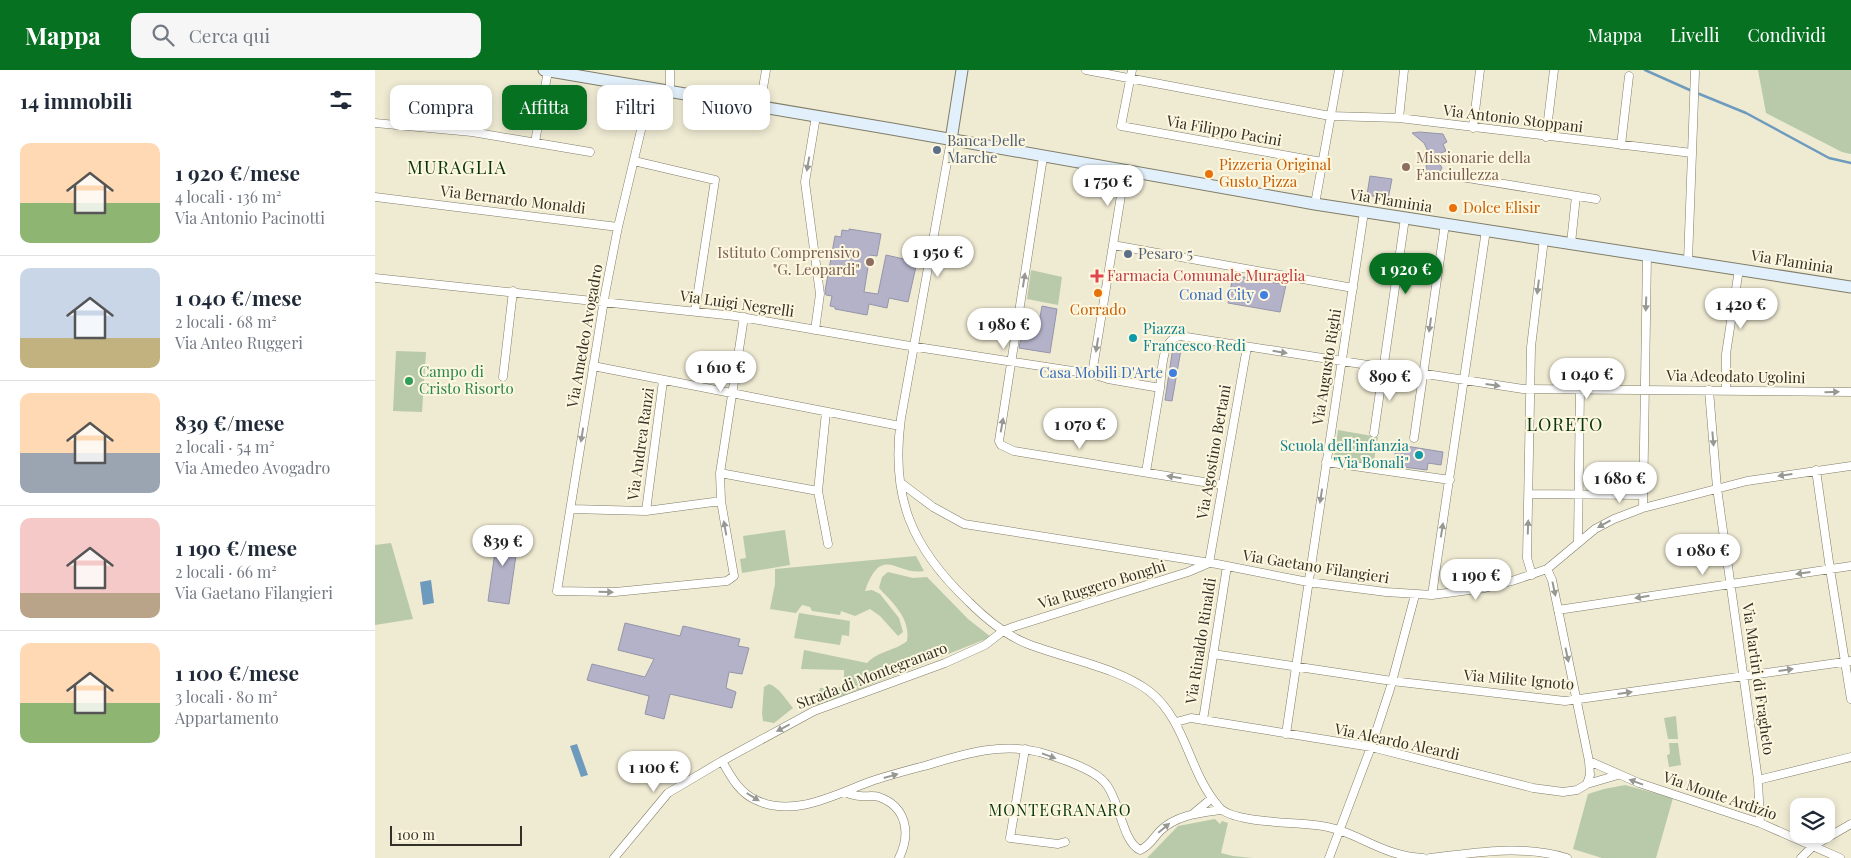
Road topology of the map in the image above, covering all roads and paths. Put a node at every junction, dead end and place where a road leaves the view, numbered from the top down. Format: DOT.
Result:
graph roads {
  1 [pos="544,70"];
  2 [pos="670,70"];
  3 [pos="766,70"];
  4 [pos="962,70"];
  5 [pos="1085,70"];
  6 [pos="1132,70"];
  7 [pos="1339,70"];
  8 [pos="1405,70"];
  9 [pos="1480,70"];
  10 [pos="1554,70"];
  11 [pos="548,71"];
  12 [pos="1695,72"];
  13 [pos="1629,76"];
  14 [pos="1130,79"];
  15 [pos="633,85"];
  16 [pos="670,85"];
  17 [pos="764,85"];
  18 [pos="770,108"];
  19 [pos="816,116"];
  20 [pos="1330,116"];
  21 [pos="1399,118"];
  22 [pos="375,123"];
  23 [pos="1473,128"];
  24 [pos="642,130"];
  25 [pos="1546,137"];
  26 [pos="951,140"];
  27 [pos="535,142"];
  28 [pos="1621,145"];
  29 [pos="590,152"];
  30 [pos="1692,153"];
  31 [pos="1043,157"];
  32 [pos="634,161"];
  33 [pos="1322,162"];
  34 [pos="1125,171"];
  35 [pos="1449,176"];
  36 [pos="1577,196"];
  37 [pos="375,197"];
  38 [pos="1596,199"];
  39 [pos="1315,204"];
  40 [pos="1364,212"];
  41 [pos="1405,218"];
  42 [pos="1445,224"];
  43 [pos="618,227"];
  44 [pos="1487,230"];
  45 [pos="1544,239"];
  46 [pos="1571,243"];
  47 [pos="1113,246"];
  48 [pos="1647,255"];
  49 [pos="1688,261"];
  50 [pos="1739,269"];
  51 [pos="375,278"];
  52 [pos="1851,287"];
  53 [pos="1353,288"];
  54 [pos="513,291"];
  55 [pos="604,300"];
  56 [pos="695,311"];
  57 [pos="744,317"];
  58 [pos="815,330"];
  59 [pos="914,346"];
  60 [pos="1247,347"];
  61 [pos="1012,362"];
  62 [pos="1341,362"];
  63 [pos="593,366"];
  64 [pos="1383,368"];
  65 [pos="1092,374"];
  66 [pos="1423,374"];
  67 [pos="503,377"];
  68 [pos="1464,380"];
  69 [pos="663,381"];
  70 [pos="1160,388"];
  71 [pos="1530,389"];
  72 [pos="1580,389"];
  73 [pos="1644,389"];
  74 [pos="1709,390"];
  75 [pos="1726,390"];
  76 [pos="1851,392"];
  77 [pos="732,394"];
  78 [pos="826,412"];
  79 [pos="900,426"];
  80 [pos="1374,433"];
  81 [pos="1414,438"];
  82 [pos="1326,462"];
  83 [pos="1851,466"];
  84 [pos="1816,470"];
  85 [pos="1146,472"];
  86 [pos="720,473"];
  87 [pos="1450,480"];
  88 [pos="901,483"];
  89 [pos="1222,485"];
  90 [pos="1717,488"];
  91 [pos="819,491"];
  92 [pos="1529,494"];
  93 [pos="1579,494"];
  94 [pos="1643,495"];
  95 [pos="721,501"];
  96 [pos="1643,508"];
  97 [pos="571,509"];
  98 [pos="646,511"];
  99 [pos="1578,541"];
  100 [pos="827,544"];
  101 [pos="1209,563"];
  102 [pos="1227,566"];
  103 [pos="1851,566"];
  104 [pos="1547,569"];
  105 [pos="1830,569"];
  106 [pos="1532,575"];
  107 [pos="1309,582"];
  108 [pos="1731,583"];
  109 [pos="1415,595"];
  110 [pos="1432,595"];
  111 [pos="1558,610"];
  112 [pos="1003,631"];
  113 [pos="1213,654"];
  114 [pos="1848,661"];
  115 [pos="1296,666"];
  116 [pos="1744,675"];
  117 [pos="1392,681"];
  118 [pos="1577,700"];
  119 [pos="1851,700"];
  120 [pos="1203,720"];
  121 [pos="1176,722"];
  122 [pos="1286,734"];
  123 [pos="1371,747"];
  124 [pos="1025,749"];
  125 [pos="1851,757"];
  126 [pos="722,760"];
  127 [pos="1589,761"];
  128 [pos="1618,775"];
  129 [pos="1759,780"];
  130 [pos="1587,784"];
  131 [pos="845,792"];
  132 [pos="1212,798"];
  133 [pos="1220,810"];
  134 [pos="1193,814"];
  135 [pos="1760,823"];
  136 [pos="1851,824"];
  137 [pos="1340,829"];
  138 [pos="1065,842"];
  139 [pos="1813,846"];
  140 [pos="1480,855"];
  141 [pos="614,858"];
  142 [pos="899,858"];
  143 [pos="1329,858"];
  144 [pos="1423,858"];
  145 [pos="1430,858"];
  146 [pos="1567,858"];
  147 [pos="1801,858"];
  148 [pos="1840,858"];
  1 -- 11 [label="street, Via Flaminia"];
  2 -- 16 [label="street"];
  3 -- 17 [label="street"];
  4 -- 26 [label="street"];
  5 -- 14 [label="street, Via Antonio Stoppani"];
  6 -- 14 [label="street"];
  7 -- 20 [label="street"];
  8 -- 21 [label="street"];
  9 -- 23 [label="street"];
  10 -- 25 [label="street"];
  11 -- 15 [label="street, Via Flaminia"];
  11 -- 27 [label="street"];
  12 -- 30 [label="street"];
  13 -- 28 [label="street"];
  14 -- 20 [label="street, Via Antonio Stoppani"];
  14 -- 33 [label="street, Via Filippo Pacini"];
  18 -- 19 [label="street, Via Flaminia"];
  19 -- 26 [label="street, Via Flaminia"];
  19 -- 58 [label="street, one-way"];
  20 -- 21 [label="street, Via Antonio Stoppani"];
  20 -- 33 [label="street"];
  21 -- 23 [label="street, Via Antonio Stoppani"];
  22 -- 27 [label="street"];
  23 -- 25 [label="street, Via Antonio Stoppani"];
  24 -- 32 [label="street, Via Amedeo Avogadro"];
  25 -- 28 [label="street, Via Antonio Stoppani"];
  26 -- 31 [label="street, Via Flaminia"];
  26 -- 59 [label="street"];
  27 -- 29 [label="street"];
  28 -- 30 [label="street, Via Antonio Stoppani"];
  30 -- 49 [label="street"];
  31 -- 34 [label="street, Via Flaminia"];
  61 -- 31 [label="street, one-way"];
  32 -- 43 [label="street, Via Amedeo Avogadro"];
  32 -- 56 [label="street"];
  33 -- 39 [label="street"];
  34 -- 39 [label="street, Via Flaminia"];
  34 -- 47 [label="street"];
  35 -- 36 [label="street"];
  36 -- 38 [label="street"];
  36 -- 46 [label="street"];
  37 -- 43 [label="street, Via Bernardo Monaldi"];
  39 -- 40 [label="street, Via Flaminia"];
  40 -- 41 [label="street, Via Flaminia"];
  40 -- 53 [label="street, Via Augusto Righi"];
  41 -- 42 [label="street, Via Flaminia"];
  41 -- 64 [label="street"];
  42 -- 44 [label="street, Via Flaminia"];
  42 -- 66 [label="street, one-way"];
  43 -- 55 [label="street, Via Amedeo Avogadro"];
  44 -- 45 [label="street, Via Flaminia"];
  44 -- 68 [label="street"];
  45 -- 46 [label="street, Via Flaminia"];
  45 -- 71 [label="street, one-way"];
  46 -- 48 [label="street, Via Flaminia"];
  47 -- 53 [label="street"];
  47 -- 65 [label="street, one-way"];
  48 -- 49 [label="street, Via Flaminia"];
  48 -- 73 [label="street, one-way"];
  49 -- 50 [label="street, Via Flaminia"];
  50 -- 52 [label="street, Via Flaminia"];
  50 -- 75 [label="street"];
  51 -- 54 [label="street, Via Luigi Negrelli"];
  53 -- 62 [label="street, Via Augusto Righi"];
  54 -- 55 [label="street, Via Luigi Negrelli"];
  54 -- 67 [label="street"];
  55 -- 56 [label="street, Via Luigi Negrelli"];
  55 -- 63 [label="street, Via Amedeo Avogadro"];
  56 -- 57 [label="street, Via Luigi Negrelli"];
  57 -- 58 [label="street, Via Luigi Negrelli"];
  57 -- 77 [label="street"];
  58 -- 59 [label="street, Via Luigi Negrelli"];
  59 -- 61 [label="street, Via Luigi Negrelli"];
  59 -- 79 [label="street"];
  60 -- 62 [label="street, Via Adeodato Ugolini, one-way"];
  60 -- 70 [label="street, Via Adeodato Ugolini"];
  60 -- 89 [label="street, Via Agostino Bertani"];
  61 -- 65 [label="street, Via Luigi Negrelli"];
  85 -- 61 [label="street, one-way"];
  62 -- 64 [label="street, Via Adeodato Ugolini"];
  62 -- 82 [label="street, Via Augusto Righi"];
  63 -- 69 [label="street"];
  63 -- 97 [label="street, Via Amedeo Avogadro, one-way"];
  64 -- 66 [label="street, Via Adeodato Ugolini"];
  64 -- 80 [label="street"];
  65 -- 70 [label="street"];
  66 -- 68 [label="street, Via Adeodato Ugolini"];
  66 -- 81 [label="street"];
  68 -- 71 [label="street, Via Adeodato Ugolini, one-way"];
  68 -- 87 [label="street"];
  69 -- 77 [label="street"];
  69 -- 98 [label="street, Via Andrea Ranzi"];
  70 -- 85 [label="street"];
  71 -- 72 [label="street, Via Adeodato Ugolini"];
  71 -- 92 [label="street"];
  72 -- 73 [label="street, Via Adeodato Ugolini"];
  72 -- 93 [label="street"];
  73 -- 74 [label="street, Via Adeodato Ugolini"];
  73 -- 94 [label="street"];
  74 -- 75 [label="street, Via Adeodato Ugolini"];
  74 -- 90 [label="street, Via Martiri di Fragheto, one-way"];
  75 -- 76 [label="street, Via Adeodato Ugolini, one-way"];
  77 -- 78 [label="street"];
  77 -- 86 [label="street"];
  78 -- 79 [label="street"];
  78 -- 91 [label="street"];
  79 -- 88 [label="street"];
  82 -- 87 [label="street"];
  82 -- 107 [label="street, Via Augusto Righi, one-way"];
  83 -- 84 [label="street, Via Gaetano Filangieri"];
  84 -- 90 [label="street, Via Gaetano Filangieri, one-way"];
  84 -- 105 [label="street"];
  89 -- 85 [label="street, one-way"];
  86 -- 91 [label="street"];
  86 -- 95 [label="street"];
  110 -- 87 [label="street, one-way"];
  88 -- 101 [label="street, Via Gaetano Filangieri"];
  88 -- 112 [label="street"];
  89 -- 101 [label="street, Via Agostino Bertani"];
  90 -- 96 [label="street, Via Gaetano Filangieri"];
  90 -- 108 [label="street, Via Martiri di Fragheto"];
  91 -- 100 [label="street"];
  92 -- 93 [label="street"];
  106 -- 92 [label="street, one-way"];
  93 -- 94 [label="street"];
  93 -- 99 [label="street"];
  94 -- 96 [label="street"];
  97 -- 95 [label="street, Via Amedeo Avogadro, one-way"];
  95 -- 98 [label="street"];
  96 -- 99 [label="street, Via Gaetano Filangieri, one-way"];
  97 -- 98 [label="street"];
  99 -- 104 [label="street, Via Gaetano Filangieri"];
  101 -- 102 [label="street, Via Gaetano Filangieri"];
  101 -- 112 [label="street, Via Ruggero Bonghi"];
  102 -- 107 [label="street, Via Gaetano Filangieri"];
  102 -- 113 [label="street, Via Rinaldo Rinaldi"];
  103 -- 105 [label="street"];
  104 -- 106 [label="street, Via Gaetano Filangieri"];
  104 -- 111 [label="street, one-way"];
  105 -- 108 [label="street, one-way"];
  105 -- 114 [label="street"];
  106 -- 110 [label="street, Via Gaetano Filangieri"];
  107 -- 109 [label="street, Via Gaetano Filangieri"];
  107 -- 115 [label="street, Via Augusto Righi"];
  108 -- 111 [label="street, one-way"];
  108 -- 116 [label="street, Via Martiri di Fragheto"];
  109 -- 110 [label="street, Via Gaetano Filangieri"];
  109 -- 117 [label="street"];
  111 -- 118 [label="street, one-way"];
  112 -- 121 [label="street"];
  112 -- 126 [label="street, Strada di Montegranaro, one-way"];
  113 -- 115 [label="street, Via Milite Ignoto"];
  113 -- 120 [label="street, Via Rinaldo Rinaldi"];
  116 -- 114 [label="street, Via Milite Ignoto, one-way"];
  114 -- 119 [label="street"];
  115 -- 117 [label="street, Via Milite Ignoto"];
  115 -- 122 [label="street, Via Augusto Righi"];
  118 -- 116 [label="street, Via Milite Ignoto, one-way"];
  116 -- 129 [label="street, Via Martiri di Fragheto"];
  117 -- 118 [label="street, Via Milite Ignoto"];
  117 -- 123 [label="street"];
  118 -- 127 [label="street"];
  120 -- 121 [label="street, Via Aleardo Aleardi"];
  120 -- 122 [label="street, Via Aleardo Aleardi"];
  121 -- 132 [label="street"];
  122 -- 123 [label="street, Via Aleardo Aleardi"];
  123 -- 130 [label="street, Via Aleardo Aleardi"];
  123 -- 137 [label="street"];
  131 -- 124 [label="street, one-way"];
  124 -- 134 [label="street, one-way"];
  124 -- 138 [label="street"];
  125 -- 129 [label="street"];
  126 -- 131 [label="street, one-way"];
  126 -- 141 [label="street, Strada di Montegranaro"];
  127 -- 128 [label="street, Via Monte Ardizio"];
  127 -- 130 [label="street"];
  128 -- 130 [label="street"];
  135 -- 128 [label="street, Via Monte Ardizio, one-way"];
  129 -- 135 [label="street, Via Martiri di Fragheto"];
  131 -- 142 [label="street"];
  132 -- 133 [label="street"];
  132 -- 134 [label="street"];
  133 -- 134 [label="street"];
  133 -- 137 [label="street"];
  135 -- 139 [label="street, Via Monte Ardizio"];
  136 -- 139 [label="street"];
  137 -- 143 [label="street"];
  137 -- 144 [label="street"];
  139 -- 147 [label="street"];
  139 -- 148 [label="street, Via Monte Ardizio"];
  140 -- 145 [label="street"];
  140 -- 146 [label="street"];
}
